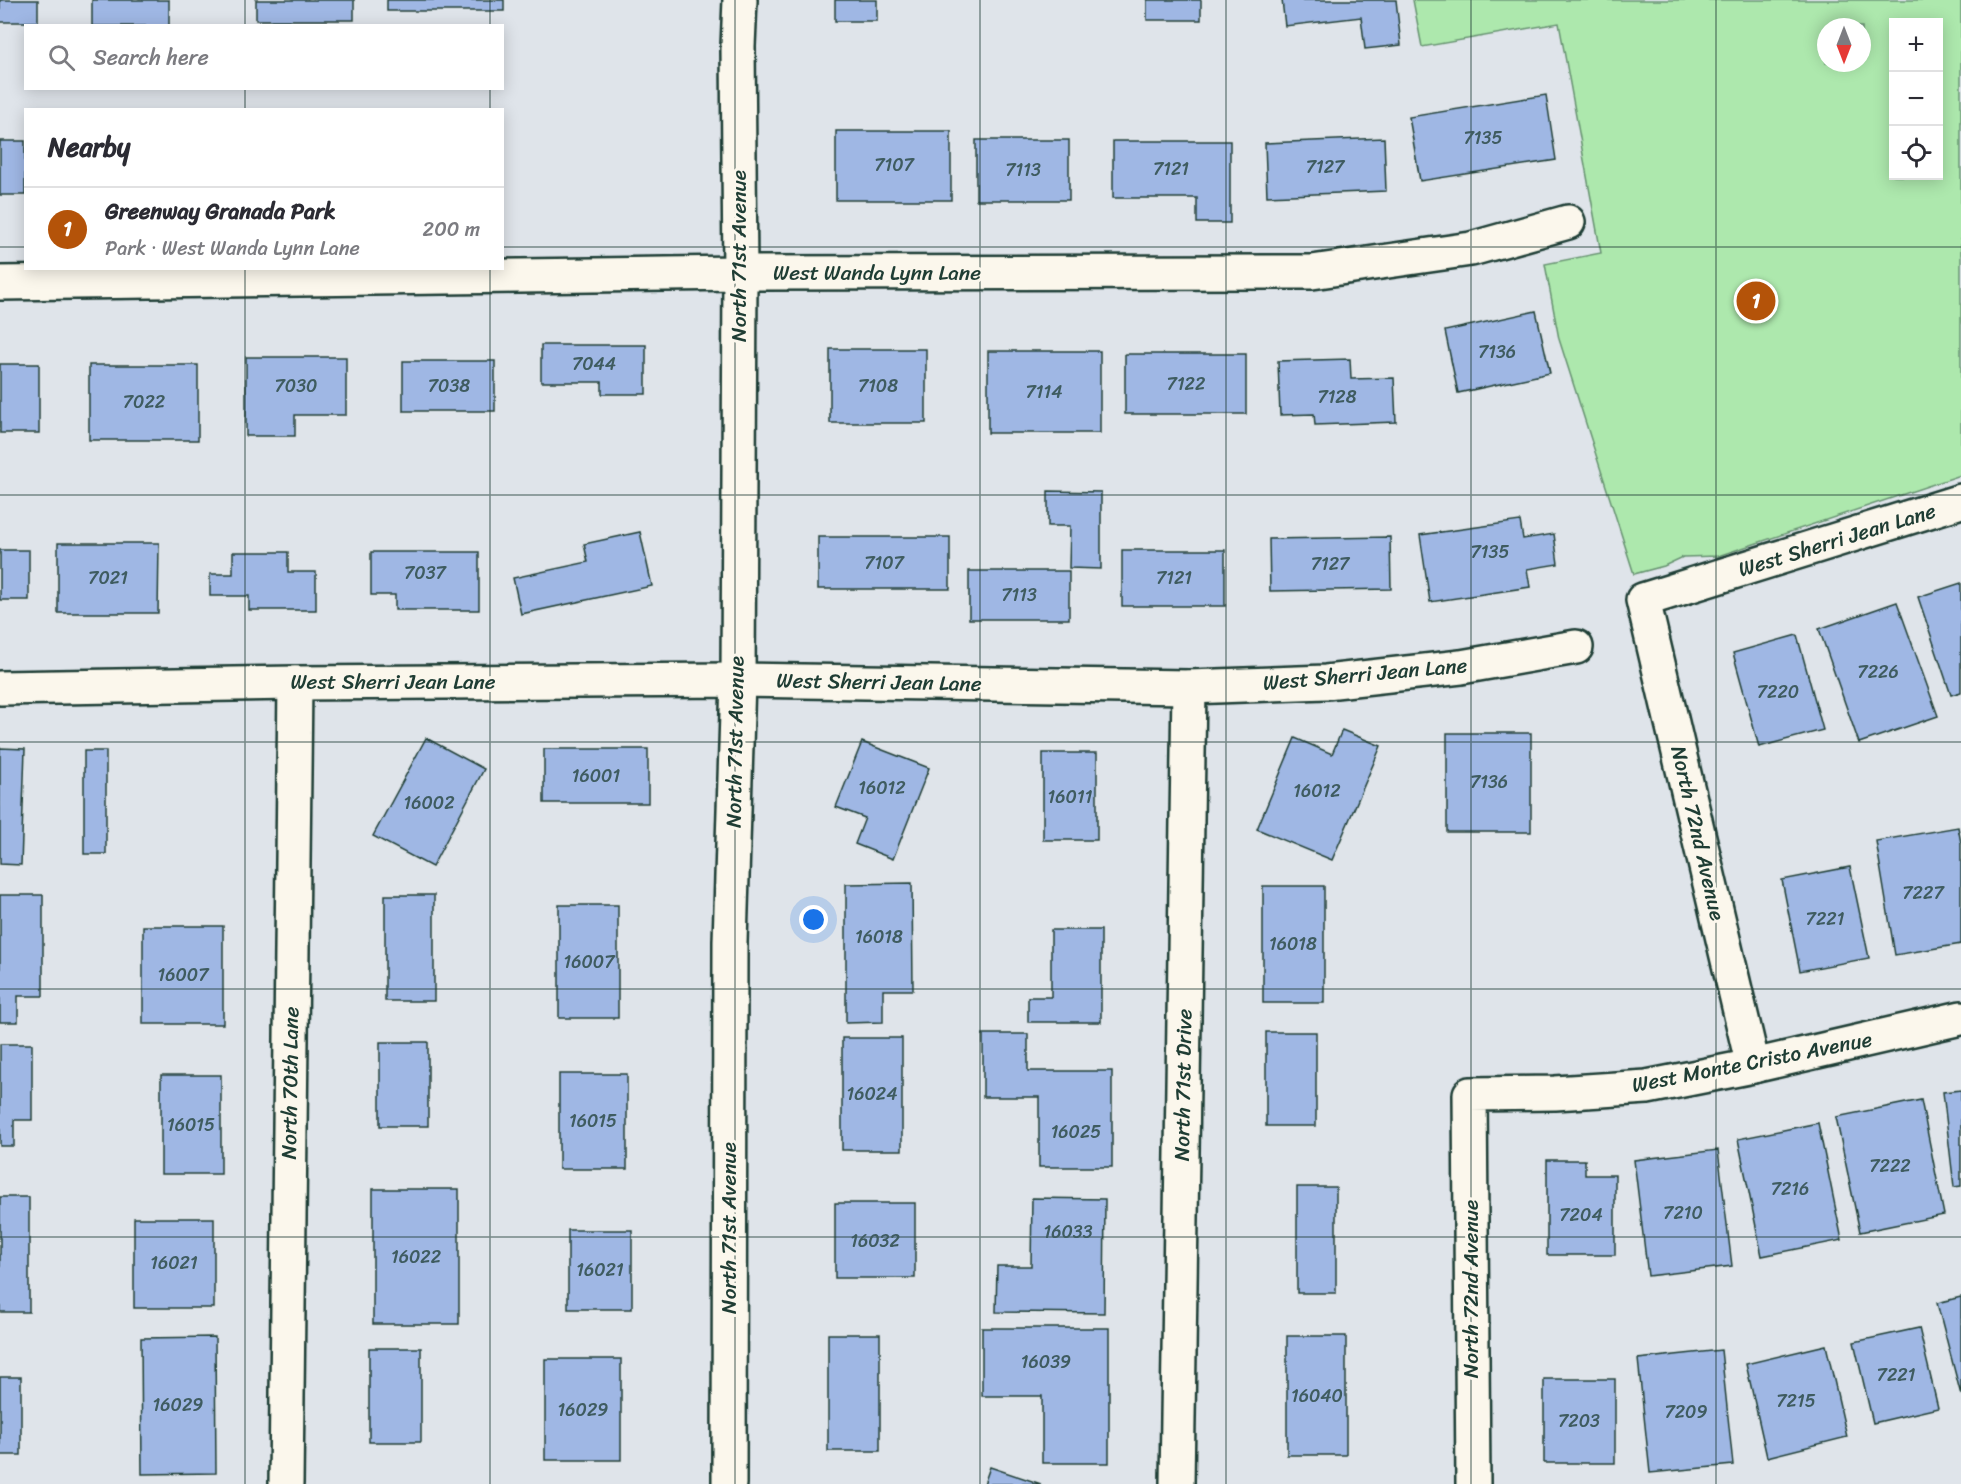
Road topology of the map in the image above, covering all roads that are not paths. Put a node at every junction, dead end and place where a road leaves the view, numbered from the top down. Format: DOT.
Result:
graph roads {
  1 [pos="740,0"];
  2 [pos="1568,222"];
  3 [pos="740,273"];
  4 [pos="0,283"];
  5 [pos="1961,501"];
  6 [pos="1643,600"];
  7 [pos="1576,647"];
  8 [pos="738,680"];
  9 [pos="295,683"];
  10 [pos="1190,687"];
  11 [pos="0,688"];
  12 [pos="1961,1018"];
  13 [pos="1753,1066"];
  14 [pos="1470,1094"];
  15 [pos="286,1484"];
  16 [pos="729,1484"];
  17 [pos="1177,1484"];
  18 [pos="1473,1484"];
  1 -- 3 [label="street, North 71st Avenue"];
  2 -- 3 [label="street, West Wanda Lynn Lane"];
  3 -- 4 [label="street, West Wanda Lynn Lane"];
  3 -- 8 [label="street, North 71st Avenue"];
  5 -- 6 [label="street, West Sherri Jean Lane"];
  6 -- 13 [label="street, North 72nd Avenue"];
  7 -- 10 [label="street, West Sherri Jean Lane"];
  8 -- 9 [label="street, West Sherri Jean Lane"];
  8 -- 10 [label="street, West Sherri Jean Lane"];
  8 -- 16 [label="street, North 71st Avenue"];
  9 -- 11 [label="street, West Sherri Jean Lane"];
  9 -- 15 [label="street, North 70th Lane"];
  10 -- 17 [label="street, North 71st Drive"];
  12 -- 13 [label="street, West Monte Cristo Avenue"];
  13 -- 14 [label="street, West Monte Cristo Avenue"];
  14 -- 18 [label="street, North 72nd Avenue"];
}
